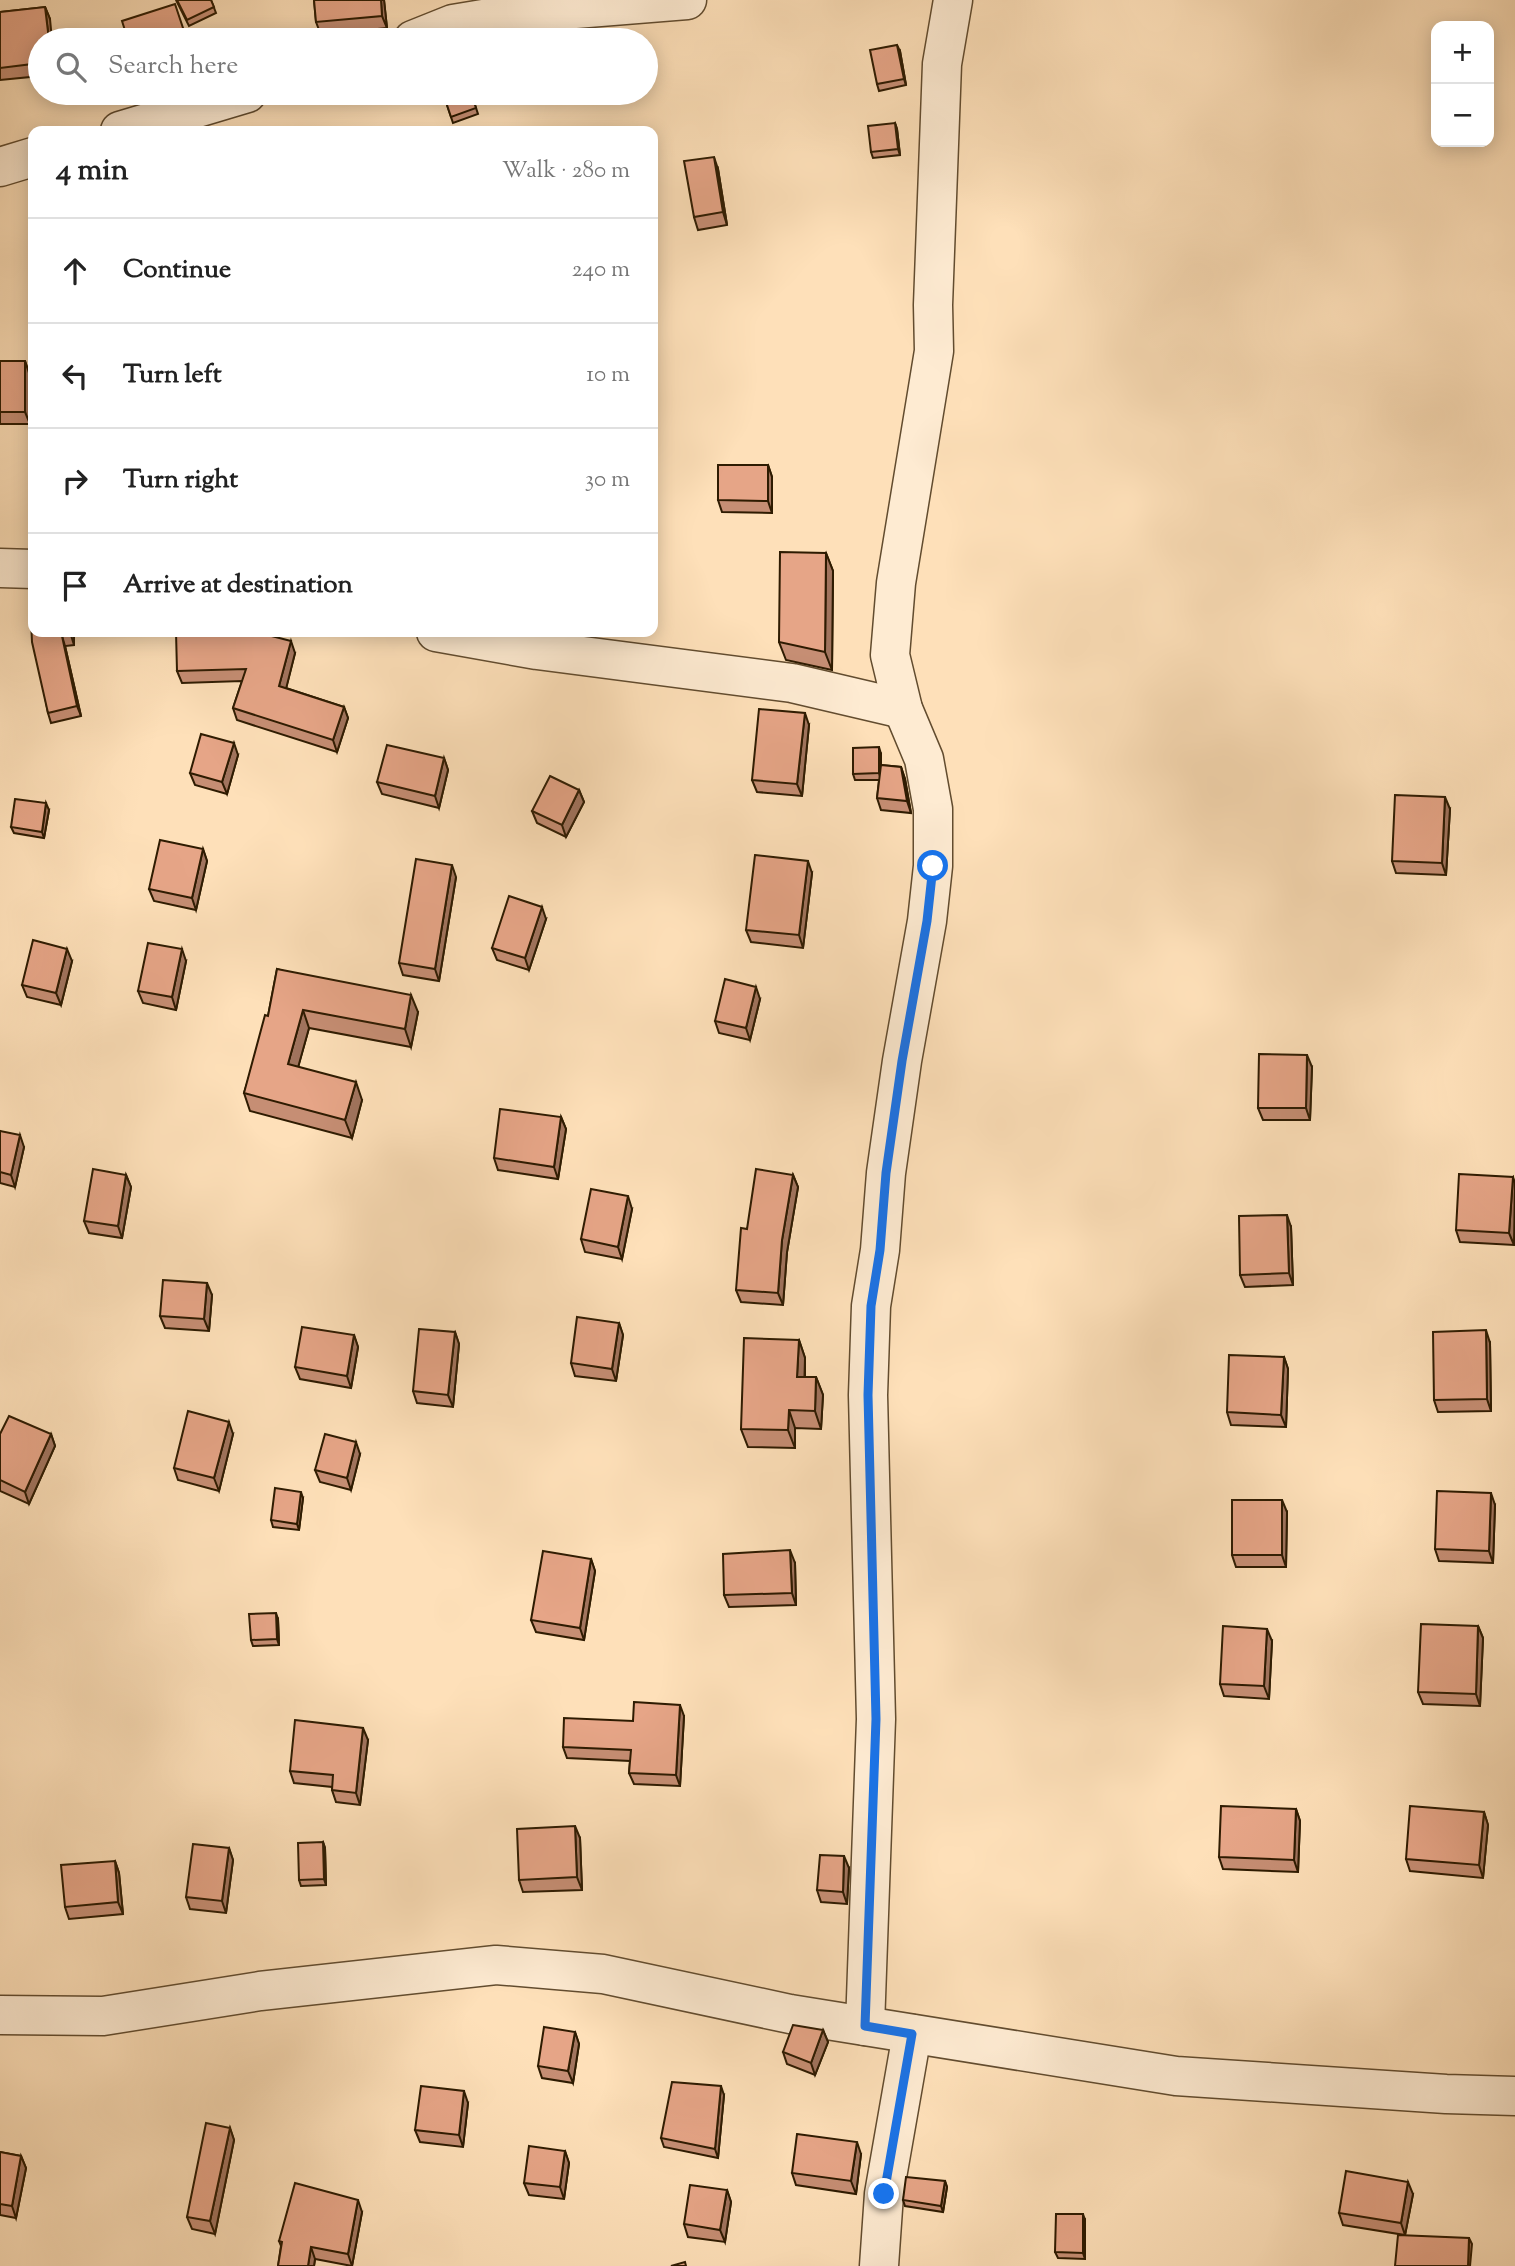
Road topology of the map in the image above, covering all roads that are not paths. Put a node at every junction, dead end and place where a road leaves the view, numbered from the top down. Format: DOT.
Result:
graph roads {
  1 [pos="687,0"];
  2 [pos="953,0"];
  3 [pos="443,28"];
  4 [pos="207,105"];
  5 [pos="138,126"];
  6 [pos="28,159"];
  7 [pos="0,167"];
  8 [pos="0,568"];
  9 [pos="28,569"];
  10 [pos="464,637"];
  11 [pos="903,709"];
  12 [pos="0,2015"];
  13 [pos="865,2026"];
  14 [pos="912,2034"];
  15 [pos="1515,2096"];
  16 [pos="879,2266"];
  1 -- 3 [label="street"];
  2 -- 11 [label="street"];
  4 -- 5 [label="street"];
  6 -- 7 [label="street"];
  8 -- 9 [label="street"];
  10 -- 11 [label="street"];
  11 -- 13 [label="street"];
  12 -- 13 [label="street"];
  13 -- 14 [label="street"];
  14 -- 15 [label="street"];
  14 -- 16 [label="street"];
}
